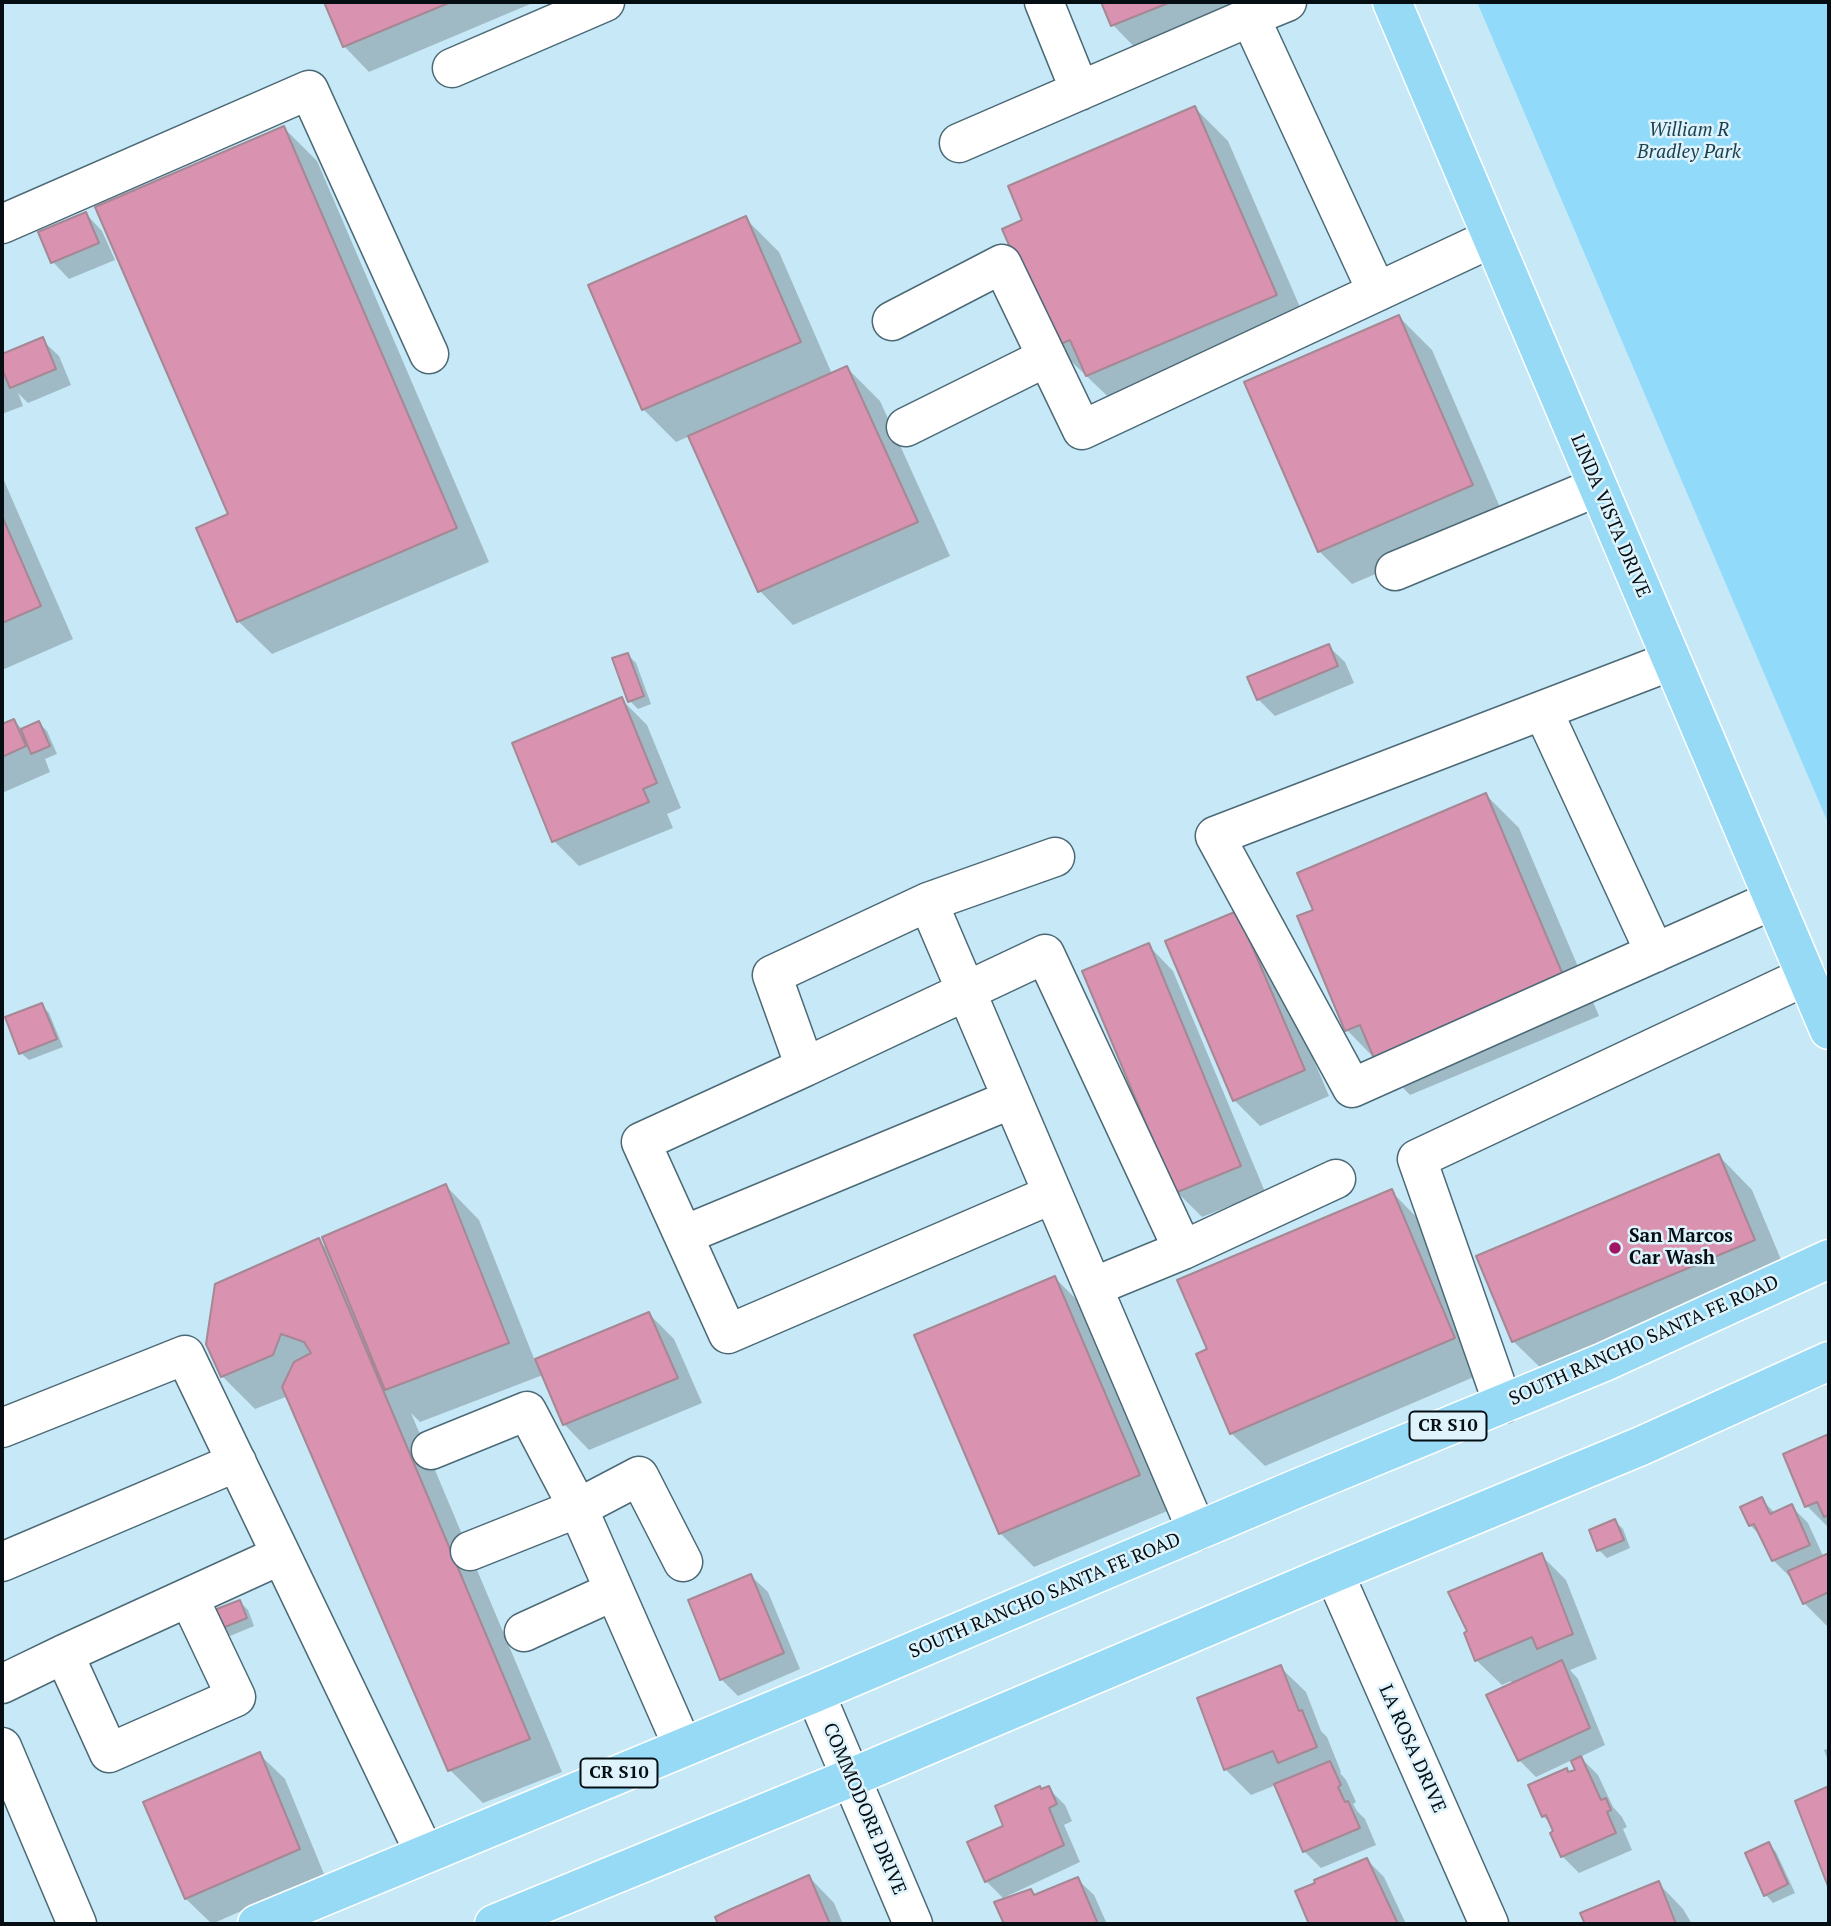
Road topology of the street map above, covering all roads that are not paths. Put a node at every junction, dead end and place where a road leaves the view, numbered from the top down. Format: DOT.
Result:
graph roads {
  1 [pos="605,2"];
  2 [pos="1044,2"];
  3 [pos="1287,2"];
  4 [pos="1392,2"];
  5 [pos="1250,17"];
  6 [pos="452,68"];
  7 [pos="1080,91"];
  8 [pos="959,143"];
  9 [pos="2,223"];
  10 [pos="1492,239"];
  11 [pos="1377,292"];
  12 [pos="892,321"];
  13 [pos="429,354"];
  14 [pos="1047,357"];
  15 [pos="906,427"];
  16 [pos="1597,487"];
  17 [pos="1395,571"];
  18 [pos="1671,661"];
  19 [pos="1543,711"];
  20 [pos="1055,857"];
  21 [pos="1773,900"];
  22 [pos="928,902"];
  23 [pos="1655,953"];
  24 [pos="1806,976"];
  25 [pos="966,991"];
  26 [pos="1829,1030"];
  27 [pos="805,1068"];
  28 [pos="1013,1099"];
  29 [pos="1336,1179"];
  30 [pos="1053,1194"];
  31 [pos="684,1236"];
  32 [pos="1184,1250"];
  33 [pos="1829,1259"];
  34 [pos="1093,1287"];
  35 [pos="1829,1361"];
  36 [pos="1503,1404"];
  37 [pos="2,1428"];
  38 [pos="431,1450"];
  39 [pos="237,1462"];
  40 [pos="578,1507"];
  41 [pos="1197,1531"];
  42 [pos="470,1551"];
  43 [pos="281,1555"];
  44 [pos="2,1562"];
  45 [pos="683,1562"];
  46 [pos="1334,1573"];
  47 [pos="614,1591"];
  48 [pos="188,1598"];
  49 [pos="524,1632"];
  50 [pos="64,1654"];
  51 [pos="2,1684"];
  52 [pos="815,1693"];
  53 [pos="2,1747"];
  54 [pos="683,1747"];
  55 [pos="850,1778"];
  56 [pos="425,1854"];
  57 [pos="77,1924"];
  58 [pos="257,1924"];
  59 [pos="494,1924"];
  60 [pos="913,1924"];
  61 [pos="1489,1924"];
  1 -- 6 [label="street"];
  2 -- 7 [label="street"];
  3 -- 5 [label="street"];
  4 -- 10 [label="main road, LINDA VISTA DRIVE"];
  5 -- 7 [label="street"];
  5 -- 11 [label="street"];
  7 -- 8 [label="street"];
  9 -- 13 [label="street"];
  10 -- 11 [label="street"];
  10 -- 16 [label="main road, LINDA VISTA DRIVE"];
  11 -- 14 [label="street"];
  12 -- 14 [label="street"];
  14 -- 15 [label="street"];
  16 -- 17 [label="street"];
  16 -- 18 [label="main road, LINDA VISTA DRIVE"];
  18 -- 19 [label="street"];
  18 -- 21 [label="main road, LINDA VISTA DRIVE"];
  19 -- 23 [label="street"];
  19 -- 23 [label="street"];
  20 -- 22 [label="street"];
  21 -- 23 [label="street"];
  21 -- 24 [label="main road, LINDA VISTA DRIVE"];
  22 -- 25 [label="street"];
  22 -- 27 [label="street"];
  24 -- 26 [label="main road, LINDA VISTA DRIVE"];
  24 -- 36 [label="street"];
  25 -- 27 [label="street"];
  25 -- 28 [label="street"];
  25 -- 32 [label="street"];
  27 -- 31 [label="street"];
  28 -- 30 [label="street"];
  28 -- 31 [label="street"];
  29 -- 32 [label="street"];
  30 -- 31 [label="street"];
  30 -- 34 [label="street"];
  32 -- 34 [label="street"];
  33 -- 36 [label="main road, SOUTH RANCHO SANTA FE ROAD / CR S10"];
  34 -- 41 [label="street"];
  35 -- 46 [label="main road"];
  36 -- 41 [label="main road, SOUTH RANCHO SANTA FE ROAD / CR S10"];
  37 -- 39 [label="street"];
  38 -- 40 [label="street"];
  39 -- 43 [label="street"];
  39 -- 44 [label="street"];
  40 -- 42 [label="street"];
  40 -- 45 [label="street"];
  40 -- 47 [label="street"];
  41 -- 52 [label="main road, SOUTH RANCHO SANTA FE ROAD / CR S10"];
  43 -- 48 [label="street"];
  43 -- 56 [label="street"];
  46 -- 55 [label="main road"];
  46 -- 61 [label="street, LA ROSA DRIVE"];
  47 -- 49 [label="street"];
  47 -- 54 [label="street"];
  48 -- 50 [label="street"];
  48 -- 50 [label="street"];
  50 -- 51 [label="street"];
  52 -- 54 [label="main road, SOUTH RANCHO SANTA FE ROAD / CR S10"];
  52 -- 55 [label="street, COMMODORE DRIVE"];
  53 -- 57 [label="street"];
  54 -- 56 [label="main road, SOUTH RANCHO SANTA FE ROAD / CR S10"];
  55 -- 59 [label="main road"];
  55 -- 60 [label="street, COMMODORE DRIVE"];
  56 -- 58 [label="main road, SOUTH RANCHO SANTA FE ROAD / CR S10"];
}
